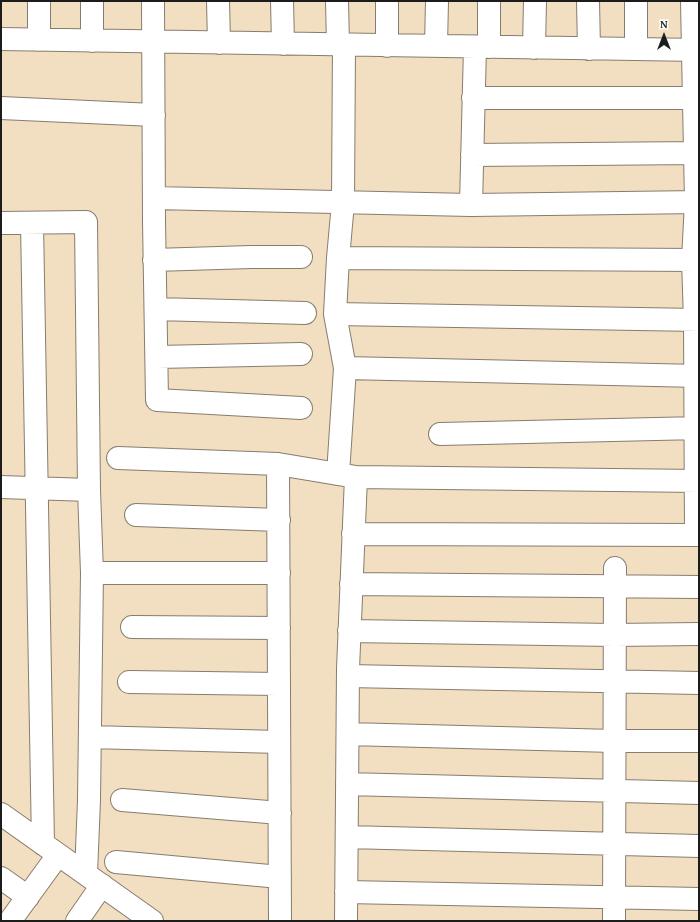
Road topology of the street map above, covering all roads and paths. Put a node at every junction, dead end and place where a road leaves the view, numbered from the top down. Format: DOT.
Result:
graph roads {
  1 [pos="39,1"];
  2 [pos="92,1"];
  3 [pos="153,1"];
  4 [pos="218,1"];
  5 [pos="282,1"];
  6 [pos="337,1"];
  7 [pos="387,1"];
  8 [pos="437,1"];
  9 [pos="489,1"];
  10 [pos="535,1"];
  11 [pos="588,1"];
  12 [pos="636,1"];
  13 [pos="692,1"];
  14 [pos="1,39"];
  15 [pos="39,40"];
  16 [pos="92,41"];
  17 [pos="153,42"];
  18 [pos="219,43"];
  19 [pos="283,44"];
  20 [pos="341,45"];
  21 [pos="388,46"];
  22 [pos="436,46"];
  23 [pos="482,47"];
  24 [pos="534,48"];
  25 [pos="589,49"];
  26 [pos="636,50"];
  27 [pos="696,50"];
  28 [pos="473,98"];
  29 [pos="694,98"];
  30 [pos="1,108"];
  31 [pos="154,115"];
  32 [pos="695,153"];
  33 [pos="472,155"];
  34 [pos="154,198"];
  35 [pos="697,202"];
  36 [pos="343,203"];
  37 [pos="470,205"];
  38 [pos="32,223"];
  39 [pos="1,224"];
  40 [pos="301,258"];
  41 [pos="338,258"];
  42 [pos="154,260"];
  43 [pos="696,260"];
  44 [pos="156,310"];
  45 [pos="305,313"];
  46 [pos="336,314"];
  47 [pos="697,320"];
  48 [pos="301,354"];
  49 [pos="158,357"];
  50 [pos="346,368"];
  51 [pos="696,376"];
  52 [pos="301,408"];
  53 [pos="697,428"];
  54 [pos="440,434"];
  55 [pos="118,458"];
  56 [pos="278,464"];
  57 [pos="347,476"];
  58 [pos="698,481"];
  59 [pos="1,488"];
  60 [pos="36,488"];
  61 [pos="89,490"];
  62 [pos="136,515"];
  63 [pos="278,520"];
  64 [pos="353,534"];
  65 [pos="697,535"];
  66 [pos="92,573"];
  67 [pos="278,574"];
  68 [pos="615,578"];
  69 [pos="351,584"];
  70 [pos="699,587"];
  71 [pos="132,627"];
  72 [pos="279,628"];
  73 [pos="350,631"];
  74 [pos="699,634"];
  75 [pos="614,635"];
  76 [pos="348,676"];
  77 [pos="614,681"];
  78 [pos="129,682"];
  79 [pos="699,683"];
  80 [pos="279,684"];
  81 [pos="348,734"];
  82 [pos="90,737"];
  83 [pos="614,741"];
  84 [pos="699,741"];
  85 [pos="280,742"];
  86 [pos="347,784"];
  87 [pos="614,791"];
  88 [pos="699,793"];
  89 [pos="122,800"];
  90 [pos="280,813"];
  91 [pos="1,814"];
  92 [pos="347,837"];
  93 [pos="614,843"];
  94 [pos="699,846"];
  95 [pos="51,849"];
  96 [pos="116,862"];
  97 [pos="280,876"];
  98 [pos="1,878"];
  99 [pos="94,880"];
  100 [pos="346,892"];
  101 [pos="28,897"];
  102 [pos="614,898"];
  103 [pos="699,899"];
  104 [pos="10,921"];
  105 [pos="77,921"];
  106 [pos="152,921"];
  107 [pos="280,921"];
  108 [pos="346,921"];
  109 [pos="614,921"];
  1 -- 15 [label="street"];
  2 -- 16 [label="street"];
  3 -- 17 [label="street"];
  4 -- 18 [label="street"];
  5 -- 19 [label="street"];
  6 -- 20 [label="street"];
  7 -- 21 [label="street"];
  8 -- 22 [label="street"];
  9 -- 23 [label="street"];
  10 -- 24 [label="street"];
  11 -- 25 [label="street"];
  12 -- 26 [label="street"];
  13 -- 27 [label="street"];
  14 -- 15 [label="street"];
  15 -- 16 [label="street"];
  16 -- 17 [label="street"];
  17 -- 18 [label="street"];
  17 -- 31 [label="street"];
  18 -- 19 [label="street"];
  19 -- 20 [label="street"];
  20 -- 21 [label="street"];
  20 -- 36 [label="street"];
  21 -- 22 [label="street"];
  22 -- 23 [label="street"];
  23 -- 24 [label="street"];
  23 -- 28 [label="street"];
  24 -- 25 [label="street"];
  25 -- 26 [label="street"];
  26 -- 27 [label="street"];
  27 -- 29 [label="street"];
  28 -- 29 [label="street"];
  28 -- 33 [label="street"];
  29 -- 32 [label="street"];
  30 -- 31 [label="street"];
  31 -- 34 [label="street"];
  32 -- 33 [label="street"];
  32 -- 35 [label="street"];
  33 -- 37 [label="street"];
  34 -- 36 [label="street"];
  34 -- 42 [label="street"];
  35 -- 37 [label="street"];
  35 -- 43 [label="street"];
  36 -- 37 [label="street"];
  36 -- 41 [label="street"];
  38 -- 39 [label="street"];
  38 -- 60 [label="street"];
  38 -- 61 [label="street"];
  40 -- 42 [label="street"];
  41 -- 43 [label="street"];
  41 -- 46 [label="street"];
  42 -- 44 [label="street"];
  43 -- 47 [label="street"];
  44 -- 45 [label="street"];
  44 -- 49 [label="street"];
  46 -- 47 [label="street"];
  46 -- 50 [label="street"];
  47 -- 51 [label="street"];
  48 -- 49 [label="street"];
  49 -- 52 [label="street"];
  50 -- 51 [label="street"];
  50 -- 57 [label="street"];
  51 -- 53 [label="street"];
  53 -- 54 [label="street"];
  53 -- 58 [label="street"];
  55 -- 56 [label="street"];
  56 -- 57 [label="street"];
  56 -- 63 [label="street"];
  57 -- 58 [label="street"];
  57 -- 64 [label="street"];
  58 -- 65 [label="street"];
  59 -- 60 [label="street"];
  60 -- 61 [label="street"];
  60 -- 95 [label="street"];
  61 -- 66 [label="street"];
  62 -- 63 [label="street"];
  63 -- 67 [label="street"];
  64 -- 65 [label="street"];
  64 -- 69 [label="street"];
  66 -- 67 [label="street"];
  66 -- 82 [label="street"];
  67 -- 72 [label="street"];
  68 -- 69 [label="street"];
  68 -- 70 [label="street"];
  68 -- 75 [label="street"];
  69 -- 73 [label="street"];
  71 -- 72 [label="street"];
  72 -- 80 [label="street"];
  73 -- 75 [label="street"];
  73 -- 76 [label="street"];
  74 -- 75 [label="street"];
  75 -- 77 [label="street"];
  76 -- 77 [label="street"];
  76 -- 81 [label="street"];
  77 -- 79 [label="street"];
  77 -- 83 [label="street"];
  78 -- 80 [label="street"];
  80 -- 85 [label="street"];
  81 -- 83 [label="street"];
  81 -- 86 [label="street"];
  82 -- 85 [label="street"];
  82 -- 99 [label="street"];
  83 -- 84 [label="street"];
  83 -- 87 [label="street"];
  85 -- 90 [label="street"];
  86 -- 87 [label="street"];
  86 -- 92 [label="street"];
  87 -- 88 [label="street"];
  87 -- 93 [label="street"];
  89 -- 90 [label="street"];
  90 -- 97 [label="street"];
  91 -- 95 [label="street"];
  92 -- 93 [label="street"];
  92 -- 100 [label="street"];
  93 -- 94 [label="street"];
  93 -- 102 [label="street"];
  95 -- 99 [label="street"];
  95 -- 101 [label="street"];
  96 -- 97 [label="street"];
  97 -- 107 [label="street"];
  98 -- 101 [label="street"];
  99 -- 105 [label="street"];
  99 -- 106 [label="street"];
  100 -- 102 [label="street"];
  100 -- 108 [label="street"];
  101 -- 104 [label="street"];
  102 -- 103 [label="street"];
  102 -- 109 [label="street"];
}
